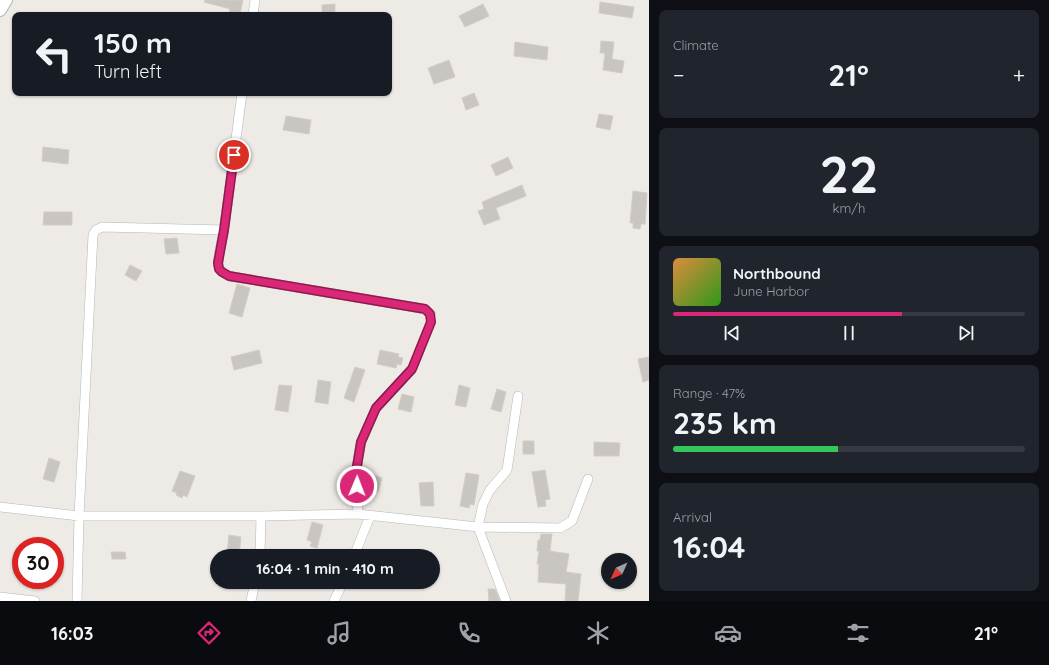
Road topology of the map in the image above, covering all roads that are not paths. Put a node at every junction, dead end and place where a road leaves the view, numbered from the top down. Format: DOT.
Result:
graph roads {
  1 [pos="6,0"];
  2 [pos="255,0"];
  3 [pos="0,10"];
  4 [pos="253,12"];
  5 [pos="242,96"];
  6 [pos="224,230"];
  7 [pos="518,396"];
  8 [pos="588,479"];
  9 [pos="0,507"];
  10 [pos="358,514"];
  11 [pos="79,516"];
  12 [pos="261,516"];
  13 [pos="370,516"];
  14 [pos="478,526"];
  15 [pos="260,549"];
  16 [pos="357,549"];
  17 [pos="254,589"];
  18 [pos="340,589"];
  19 [pos="0,597"];
  20 [pos="36,601"];
  21 [pos="77,601"];
  22 [pos="251,601"];
  23 [pos="334,601"];
  24 [pos="506,601"];
  1 -- 3 [label="main road"];
  2 -- 4 [label="street"];
  5 -- 6 [label="street"];
  6 -- 10 [label="street"];
  6 -- 11 [label="street"];
  7 -- 14 [label="street"];
  8 -- 14 [label="street"];
  9 -- 11 [label="street"];
  10 -- 12 [label="street"];
  10 -- 13 [label="street"];
  11 -- 12 [label="street"];
  11 -- 21 [label="street"];
  12 -- 15 [label="street"];
  13 -- 14 [label="street"];
  13 -- 16 [label="street"];
  14 -- 24 [label="street"];
  17 -- 22 [label="street"];
  18 -- 23 [label="street"];
  19 -- 20 [label="street"];
}
